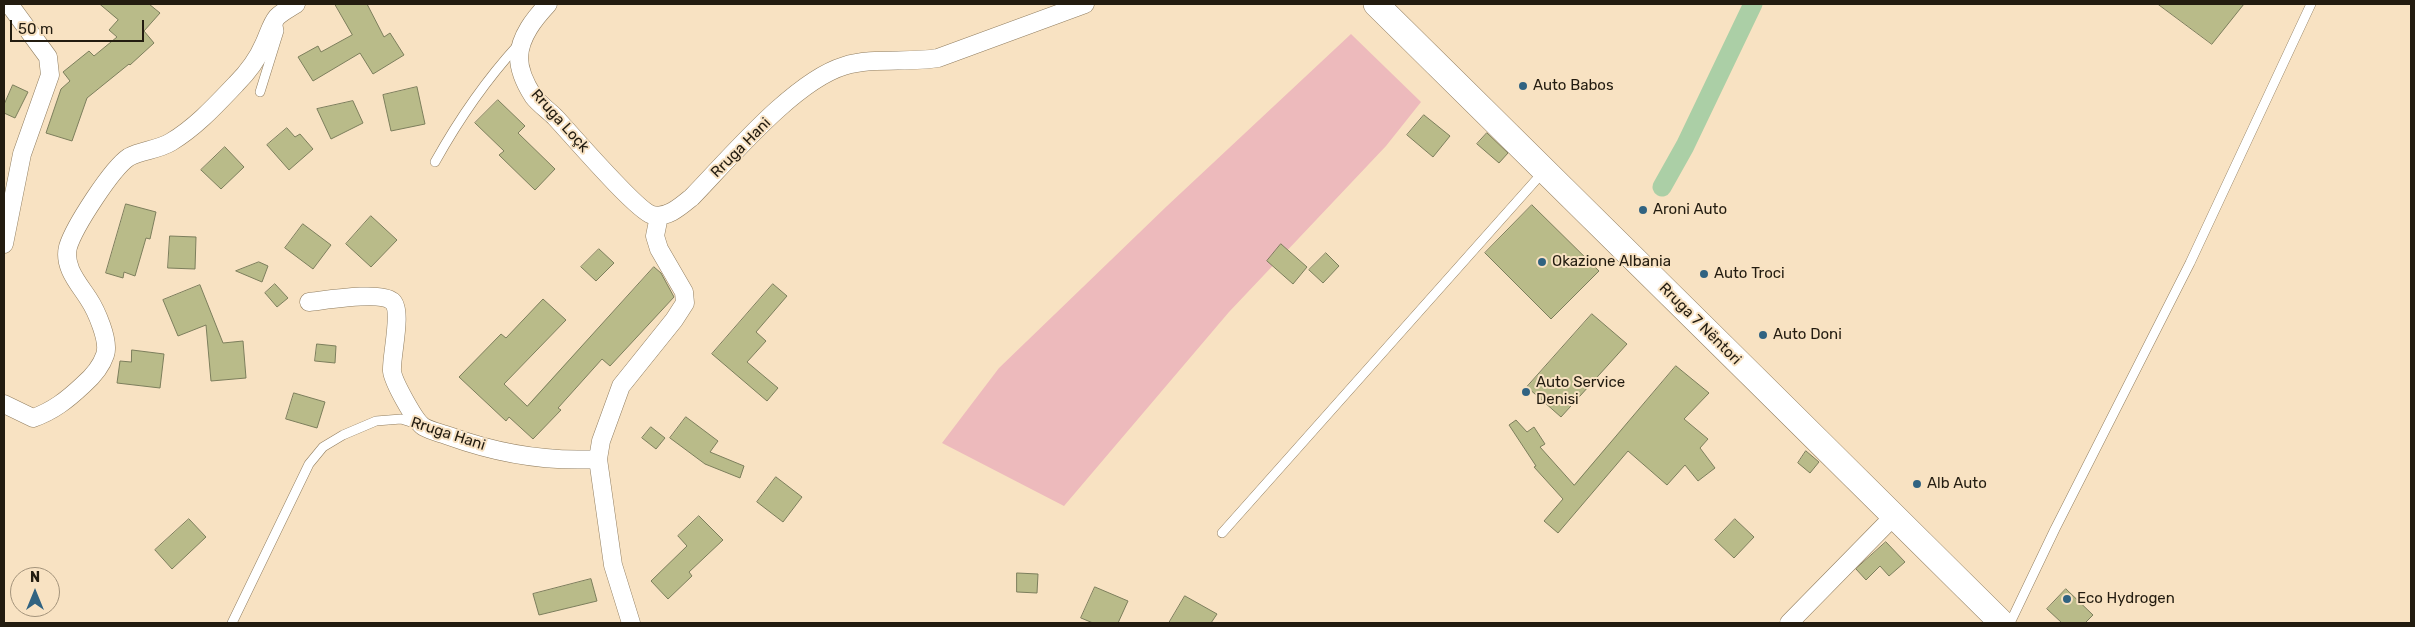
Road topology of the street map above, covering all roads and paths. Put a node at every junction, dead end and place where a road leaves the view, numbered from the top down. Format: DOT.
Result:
graph roads {
  1 [pos="9,4"];
  2 [pos="296,4"];
  3 [pos="548,4"];
  4 [pos="1084,4"];
  5 [pos="1376,4"];
  6 [pos="2311,4"];
  7 [pos="277,17"];
  8 [pos="524,38"];
  9 [pos="260,92"];
  10 [pos="435,162"];
  11 [pos="1546,169"];
  12 [pos="659,216"];
  13 [pos="4,244"];
  14 [pos="309,302"];
  15 [pos="4,404"];
  16 [pos="422,426"];
  17 [pos="598,459"];
  18 [pos="1892,517"];
  19 [pos="1222,533"];
  20 [pos="232,623"];
  21 [pos="630,623"];
  22 [pos="1789,623"];
  23 [pos="2002,623"];
  24 [pos="2010,623"];
  1 -- 13 [label="street"];
  2 -- 7 [label="street"];
  3 -- 8 [label="street, Rruga Loçk"];
  4 -- 12 [label="street, Rruga Hani"];
  5 -- 11 [label="main road, Rruga 7 Nëntori"];
  6 -- 24 [label="lane"];
  7 -- 9 [label="lane"];
  7 -- 15 [label="street"];
  8 -- 10 [label="lane"];
  8 -- 12 [label="street, Rruga Loçk"];
  11 -- 18 [label="main road, Rruga 7 Nëntori"];
  11 -- 19 [label="lane"];
  12 -- 17 [label="street"];
  14 -- 16 [label="street"];
  16 -- 17 [label="street, Rruga Hani"];
  16 -- 20 [label="lane, Rruga Hani"];
  17 -- 21 [label="street"];
  18 -- 22 [label="street"];
  18 -- 23 [label="main road, Rruga 7 Nëntori"];
}
